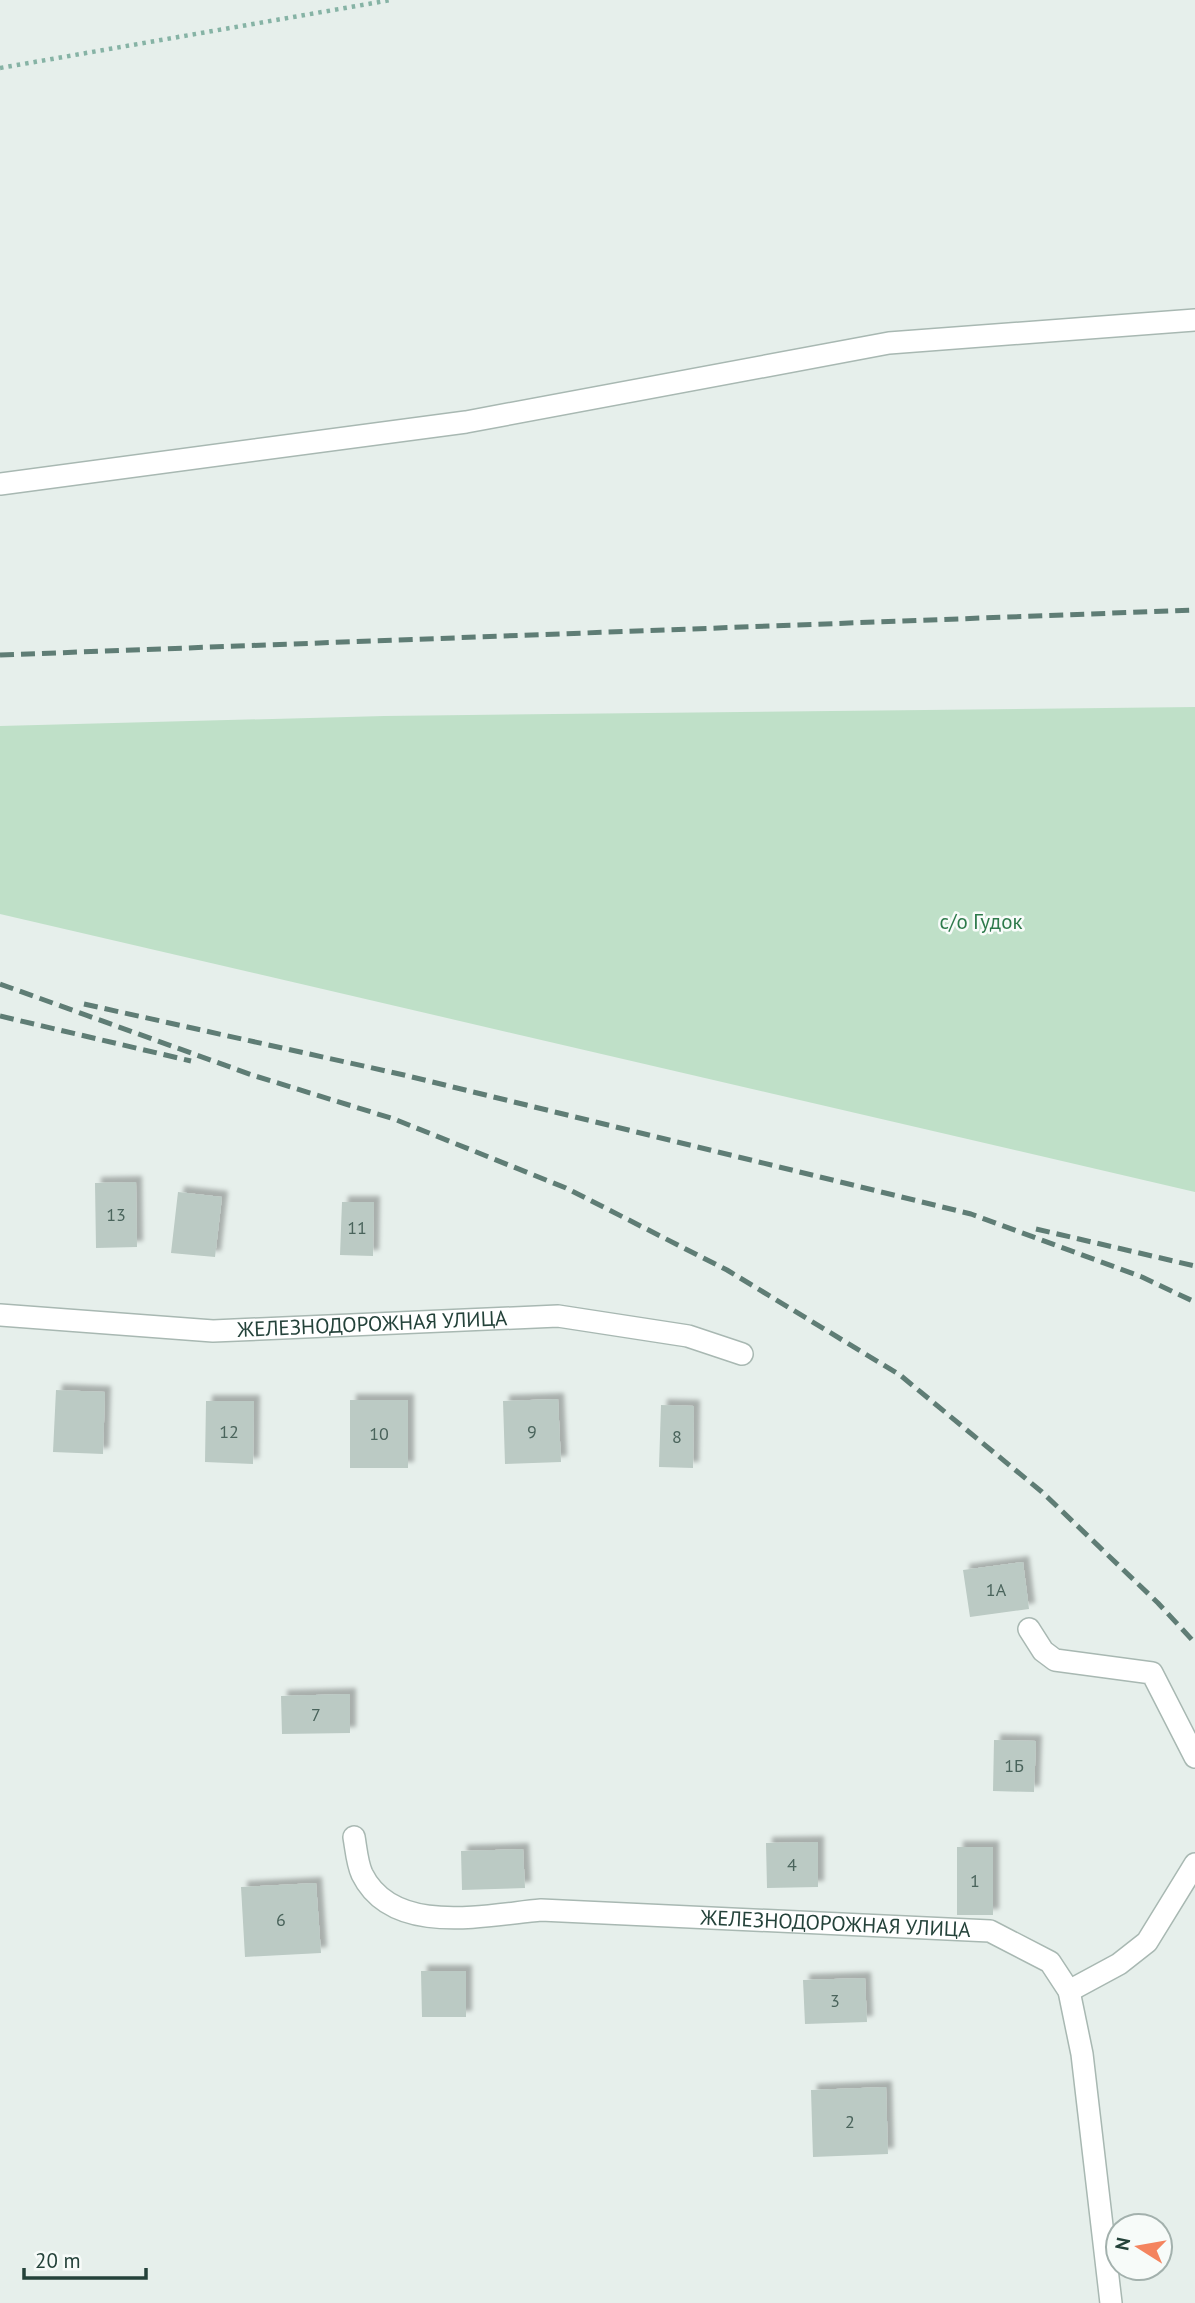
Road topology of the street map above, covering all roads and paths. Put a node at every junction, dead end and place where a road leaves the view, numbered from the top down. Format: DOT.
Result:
graph roads {
  1 [pos="391,0"];
  2 [pos="0,68"];
  3 [pos="1195,320"];
  4 [pos="0,484"];
  5 [pos="0,1315"];
  6 [pos="742,1354"];
  7 [pos="1029,1629"];
  8 [pos="1195,1757"];
  9 [pos="354,1837"];
  10 [pos="1195,1864"];
  11 [pos="1069,1991"];
  12 [pos="1111,2303"];
  1 -- 2 [label="path"];
  3 -- 4 [label="street"];
  5 -- 6 [label="street, ЖЕЛЕЗНОДОРОЖНАЯ УЛИЦА"];
  7 -- 8 [label="street"];
  9 -- 11 [label="street, ЖЕЛЕЗНОДОРОЖНАЯ УЛИЦА"];
  10 -- 11 [label="street"];
  11 -- 12 [label="street, ЖЕЛЕЗНОДОРОЖНАЯ УЛИЦА"];
}
